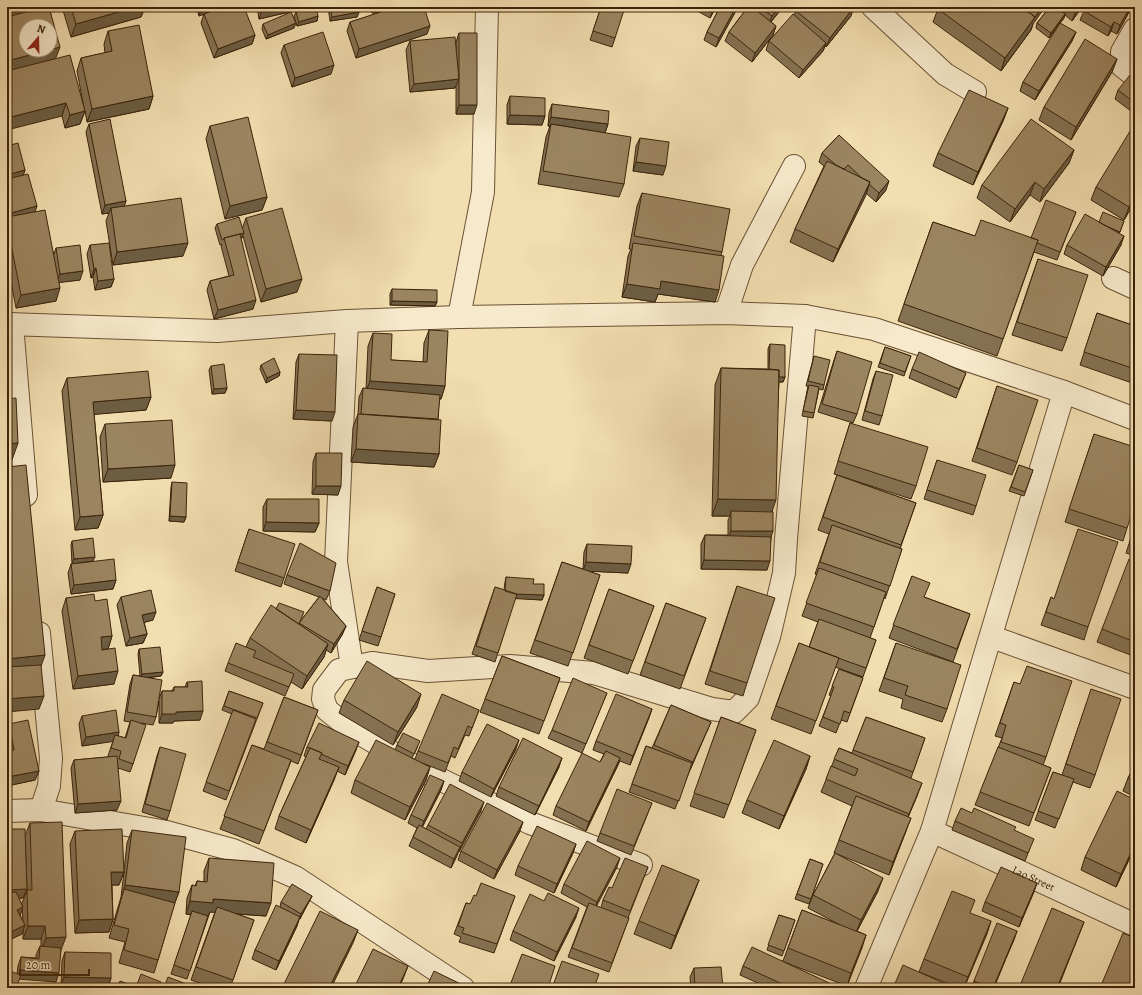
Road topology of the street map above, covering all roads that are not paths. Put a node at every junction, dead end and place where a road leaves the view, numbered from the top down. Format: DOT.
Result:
graph roads {
  1 [pos="487,7"];
  2 [pos="873,7"];
  3 [pos="1135,29"];
  4 [pos="1135,76"];
  5 [pos="975,92"];
  6 [pos="794,166"];
  7 [pos="1113,278"];
  8 [pos="1135,288"];
  9 [pos="726,313"];
  10 [pos="805,316"];
  11 [pos="458,317"];
  12 [pos="347,321"];
  13 [pos="10,324"];
  14 [pos="1064,392"];
  15 [pos="13,406"];
  16 [pos="1135,419"];
  17 [pos="15,469"];
  18 [pos="28,516"];
  19 [pos="37,610"];
  20 [pos="992,637"];
  21 [pos="352,667"];
  22 [pos="1135,688"];
  23 [pos="41,810"];
  24 [pos="7,811"];
  25 [pos="932,831"];
  26 [pos="641,865"];
  27 [pos="1135,925"];
  28 [pos="464,988"];
  29 [pos="866,988"];
  1 -- 11 [label="street"];
  2 -- 5 [label="street"];
  3 -- 4 [label="street"];
  6 -- 9 [label="street"];
  7 -- 8 [label="street"];
  9 -- 10 [label="street"];
  9 -- 11 [label="street"];
  10 -- 14 [label="street"];
  10 -- 21 [label="street"];
  11 -- 12 [label="street"];
  12 -- 13 [label="street"];
  12 -- 21 [label="street"];
  13 -- 15 [label="street"];
  14 -- 16 [label="street"];
  14 -- 20 [label="street"];
  15 -- 17 [label="street"];
  17 -- 18 [label="street"];
  19 -- 23 [label="street"];
  20 -- 22 [label="street"];
  20 -- 25 [label="street"];
  21 -- 26 [label="street"];
  23 -- 24 [label="street"];
  23 -- 28 [label="street"];
  25 -- 27 [label="street, Lao Street"];
  25 -- 29 [label="street"];
}
